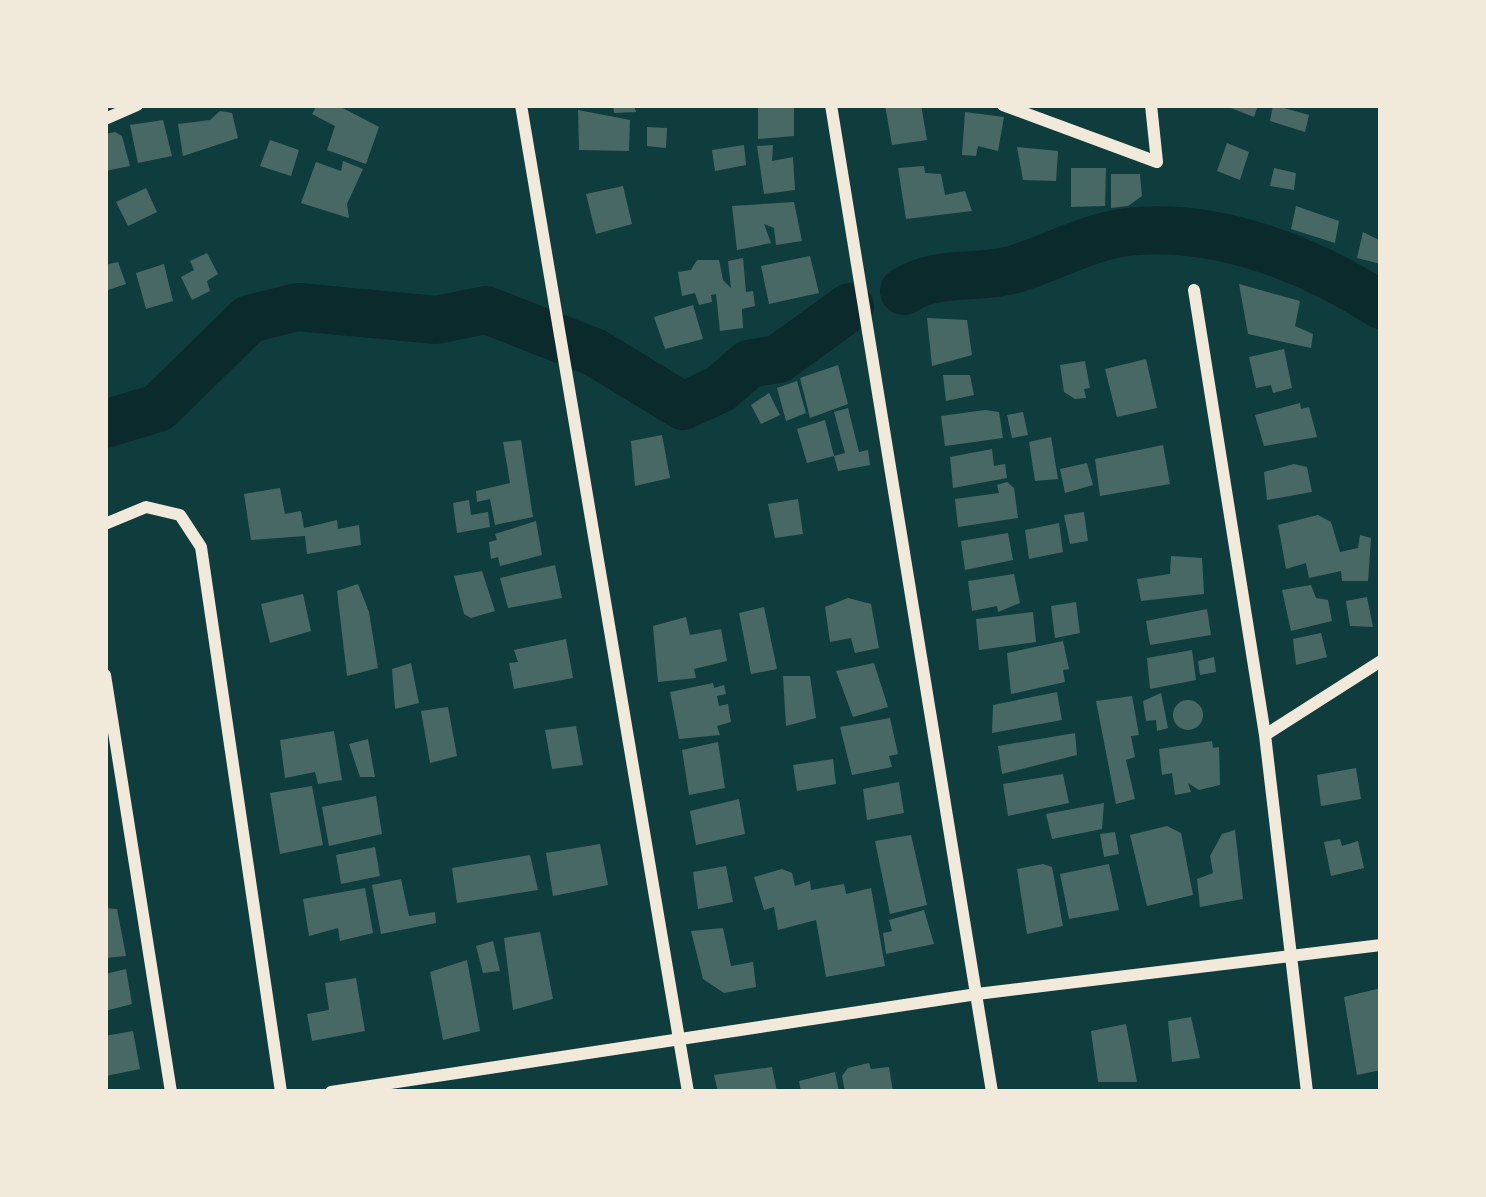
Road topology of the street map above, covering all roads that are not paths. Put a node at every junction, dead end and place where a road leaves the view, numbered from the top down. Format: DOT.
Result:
graph roads {
  1 [pos="137,105"];
  2 [pos="521,105"];
  3 [pos="831,105"];
  4 [pos="1003,105"];
  5 [pos="1151,105"];
  6 [pos="105,119"];
  7 [pos="1194,290"];
  8 [pos="105,524"];
  9 [pos="1381,661"];
  10 [pos="105,675"];
  11 [pos="1265,735"];
  12 [pos="1381,945"];
  13 [pos="1289,952"];
  14 [pos="977,994"];
  15 [pos="681,1037"];
  16 [pos="171,1092"];
  17 [pos="281,1092"];
  18 [pos="331,1092"];
  19 [pos="688,1092"];
  20 [pos="992,1092"];
  21 [pos="1307,1092"];
  1 -- 6 [label="street"];
  2 -- 15 [label="street"];
  3 -- 14 [label="street"];
  4 -- 5 [label="street"];
  7 -- 11 [label="street"];
  8 -- 17 [label="street"];
  9 -- 11 [label="street"];
  10 -- 16 [label="street"];
  11 -- 13 [label="street"];
  12 -- 13 [label="street"];
  13 -- 14 [label="street"];
  13 -- 21 [label="street"];
  14 -- 15 [label="street"];
  14 -- 20 [label="street"];
  15 -- 18 [label="street"];
  15 -- 19 [label="street"];
}
